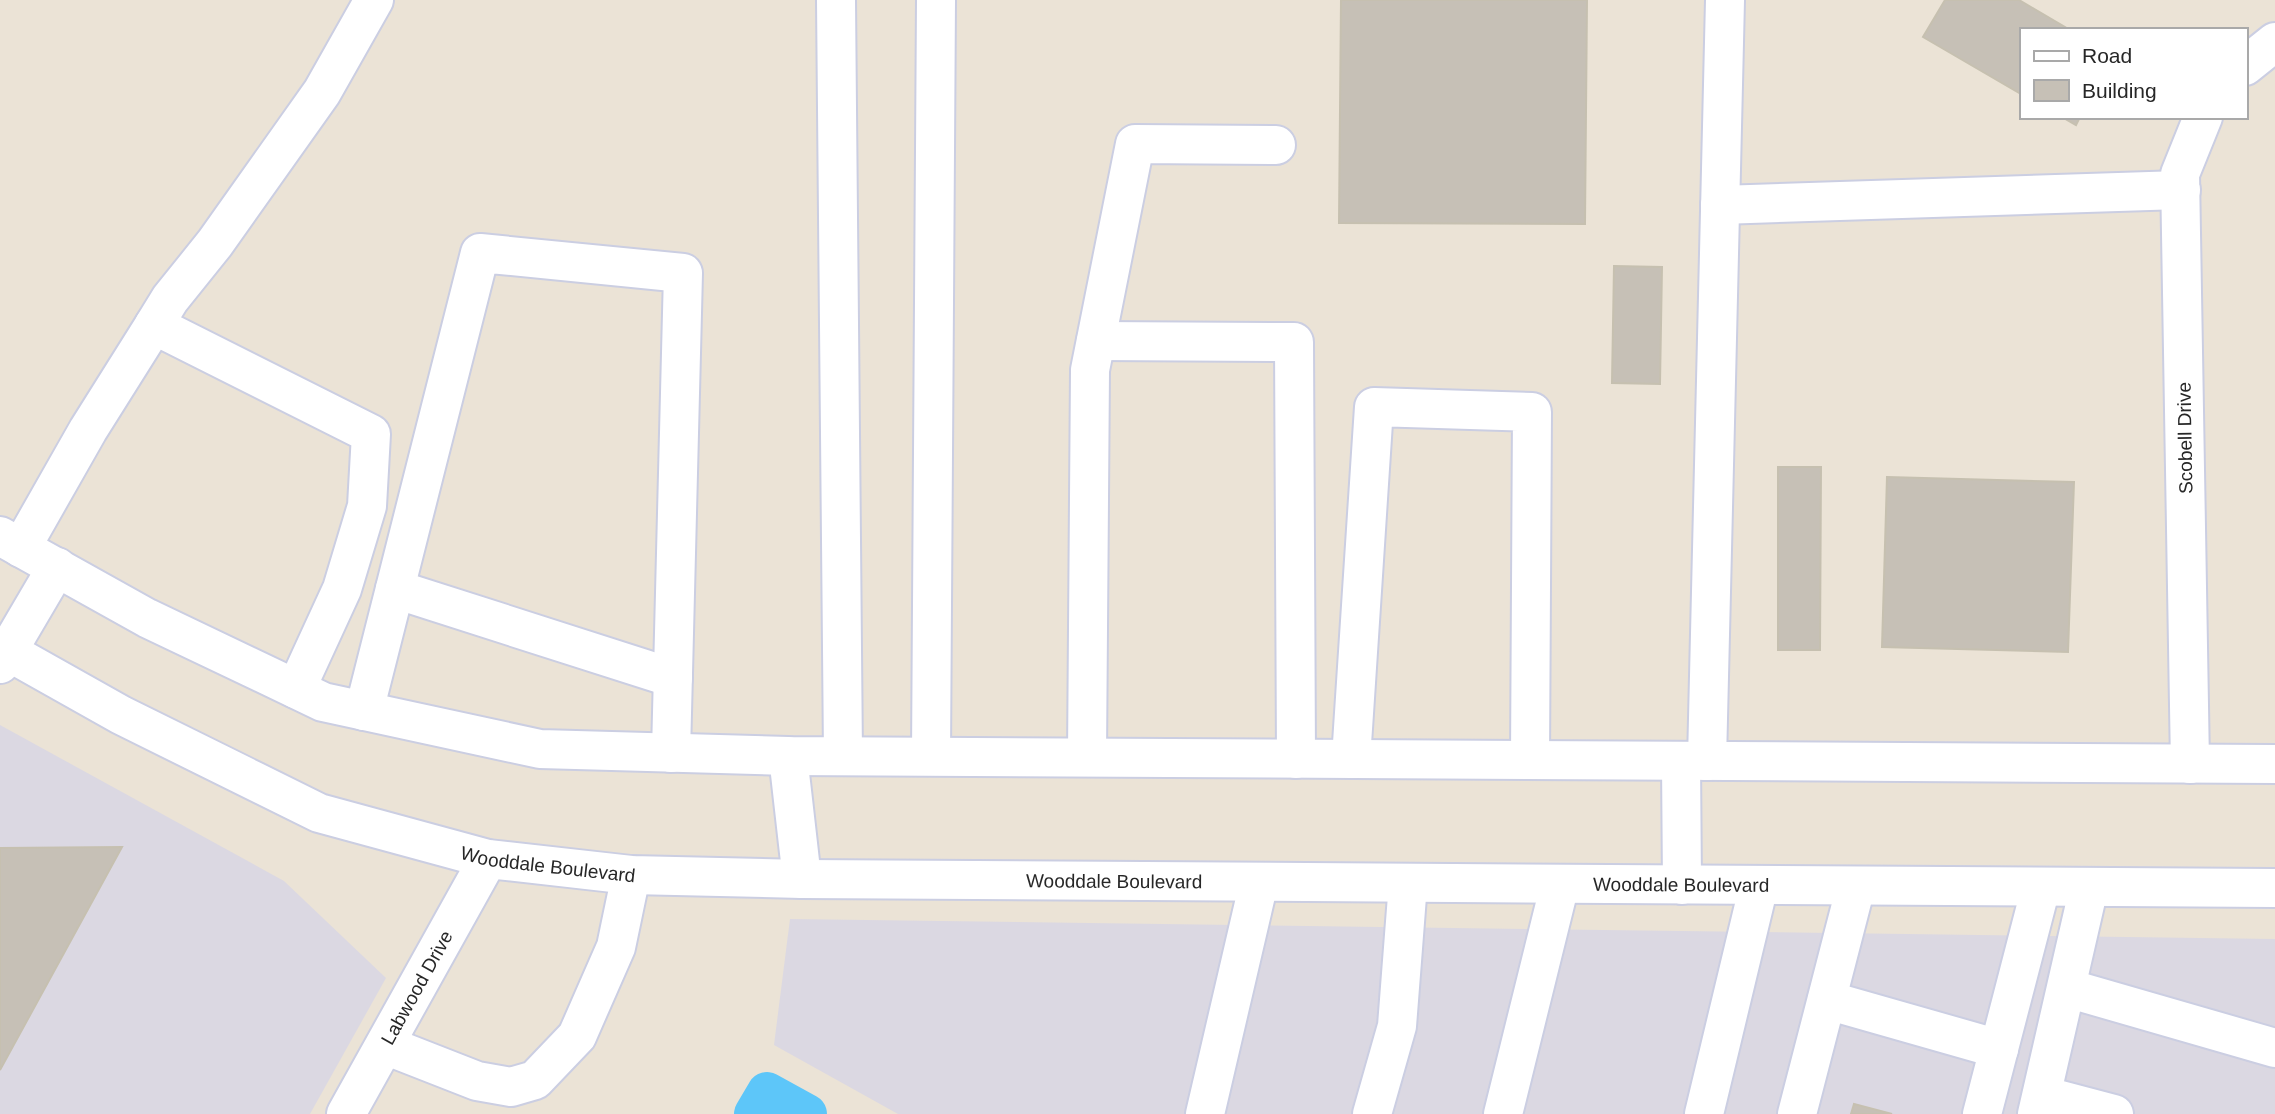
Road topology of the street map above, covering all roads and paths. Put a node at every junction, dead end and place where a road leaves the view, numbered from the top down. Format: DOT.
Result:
graph roads {
  1 [pos="373,0"];
  2 [pos="836,0"];
  3 [pos="936,0"];
  4 [pos="1725,0"];
  5 [pos="2275,42"];
  6 [pos="2247,64"];
  7 [pos="2202,119"];
  8 [pos="1276,145"];
  9 [pos="2181,190"];
  10 [pos="1720,205"];
  11 [pos="154,325"];
  12 [pos="1096,341"];
  13 [pos="10,542"];
  14 [pos="57,567"];
  15 [pos="395,589"];
  16 [pos="2,654"];
  17 [pos="673,678"];
  18 [pos="296,689"];
  19 [pos="364,711"];
  20 [pos="671,753"];
  21 [pos="788,756"];
  22 [pos="843,756"];
  23 [pos="931,756"];
  24 [pos="1087,757"];
  25 [pos="1351,758"];
  26 [pos="1296,759"];
  27 [pos="1530,760"];
  28 [pos="1694,761"];
  29 [pos="2190,764"];
  30 [pos="2275,764"];
  31 [pos="488,859"];
  32 [pos="631,875"];
  33 [pos="802,879"];
  34 [pos="1259,882"];
  35 [pos="1408,883"];
  36 [pos="1560,884"];
  37 [pos="1682,885"];
  38 [pos="1759,885"];
  39 [pos="1856,886"];
  40 [pos="2041,887"];
  41 [pos="2089,887"];
  42 [pos="2275,888"];
  43 [pos="2067,988"];
  44 [pos="1827,1000"];
  45 [pos="385,1045"];
  46 [pos="2275,1048"];
  47 [pos="1999,1049"];
  48 [pos="2039,1104"];
  49 [pos="346,1114"];
  50 [pos="1205,1114"];
  51 [pos="1372,1114"];
  52 [pos="1503,1114"];
  53 [pos="1704,1114"];
  54 [pos="1797,1114"];
  55 [pos="1982,1114"];
  56 [pos="2114,1114"];
  1 -- 11 [label="street"];
  2 -- 22 [label="street"];
  3 -- 23 [label="street"];
  4 -- 10 [label="street"];
  5 -- 6 [label="street"];
  7 -- 9 [label="street, Scobell Drive"];
  8 -- 12 [label="street"];
  9 -- 10 [label="street"];
  9 -- 29 [label="street, Scobell Drive"];
  10 -- 28 [label="street"];
  11 -- 13 [label="street"];
  11 -- 18 [label="street"];
  12 -- 24 [label="street"];
  12 -- 26 [label="street"];
  13 -- 14 [label="street"];
  14 -- 16 [label="street"];
  14 -- 18 [label="street"];
  15 -- 17 [label="street"];
  15 -- 17 [label="street"];
  15 -- 19 [label="street"];
  16 -- 31 [label="street, Wooddale Boulevard"];
  17 -- 20 [label="street"];
  18 -- 19 [label="street"];
  19 -- 20 [label="street"];
  20 -- 21 [label="street"];
  21 -- 22 [label="street"];
  21 -- 33 [label="street"];
  22 -- 23 [label="street"];
  23 -- 24 [label="street"];
  24 -- 26 [label="street"];
  25 -- 26 [label="street"];
  25 -- 27 [label="street"];
  25 -- 27 [label="street"];
  27 -- 28 [label="street"];
  28 -- 29 [label="street"];
  28 -- 37 [label="street"];
  29 -- 30 [label="street"];
  31 -- 32 [label="street, Wooddale Boulevard"];
  31 -- 45 [label="street, Labwood Drive"];
  32 -- 33 [label="street, Wooddale Boulevard"];
  32 -- 45 [label="street"];
  33 -- 34 [label="street, Wooddale Boulevard"];
  34 -- 35 [label="street, Wooddale Boulevard"];
  34 -- 50 [label="street"];
  35 -- 36 [label="street, Wooddale Boulevard"];
  35 -- 51 [label="street"];
  36 -- 37 [label="street, Wooddale Boulevard"];
  36 -- 52 [label="street"];
  37 -- 38 [label="street, Wooddale Boulevard"];
  38 -- 39 [label="street, Wooddale Boulevard"];
  38 -- 53 [label="street"];
  39 -- 40 [label="street, Wooddale Boulevard"];
  39 -- 44 [label="street"];
  40 -- 41 [label="street, Wooddale Boulevard"];
  40 -- 47 [label="street"];
  41 -- 42 [label="street, Wooddale Boulevard"];
  41 -- 43 [label="street"];
  43 -- 46 [label="street"];
  43 -- 48 [label="street"];
  44 -- 47 [label="street"];
  44 -- 54 [label="street"];
  45 -- 49 [label="street, Labwood Drive"];
  47 -- 55 [label="street"];
  48 -- 56 [label="street"];
}
